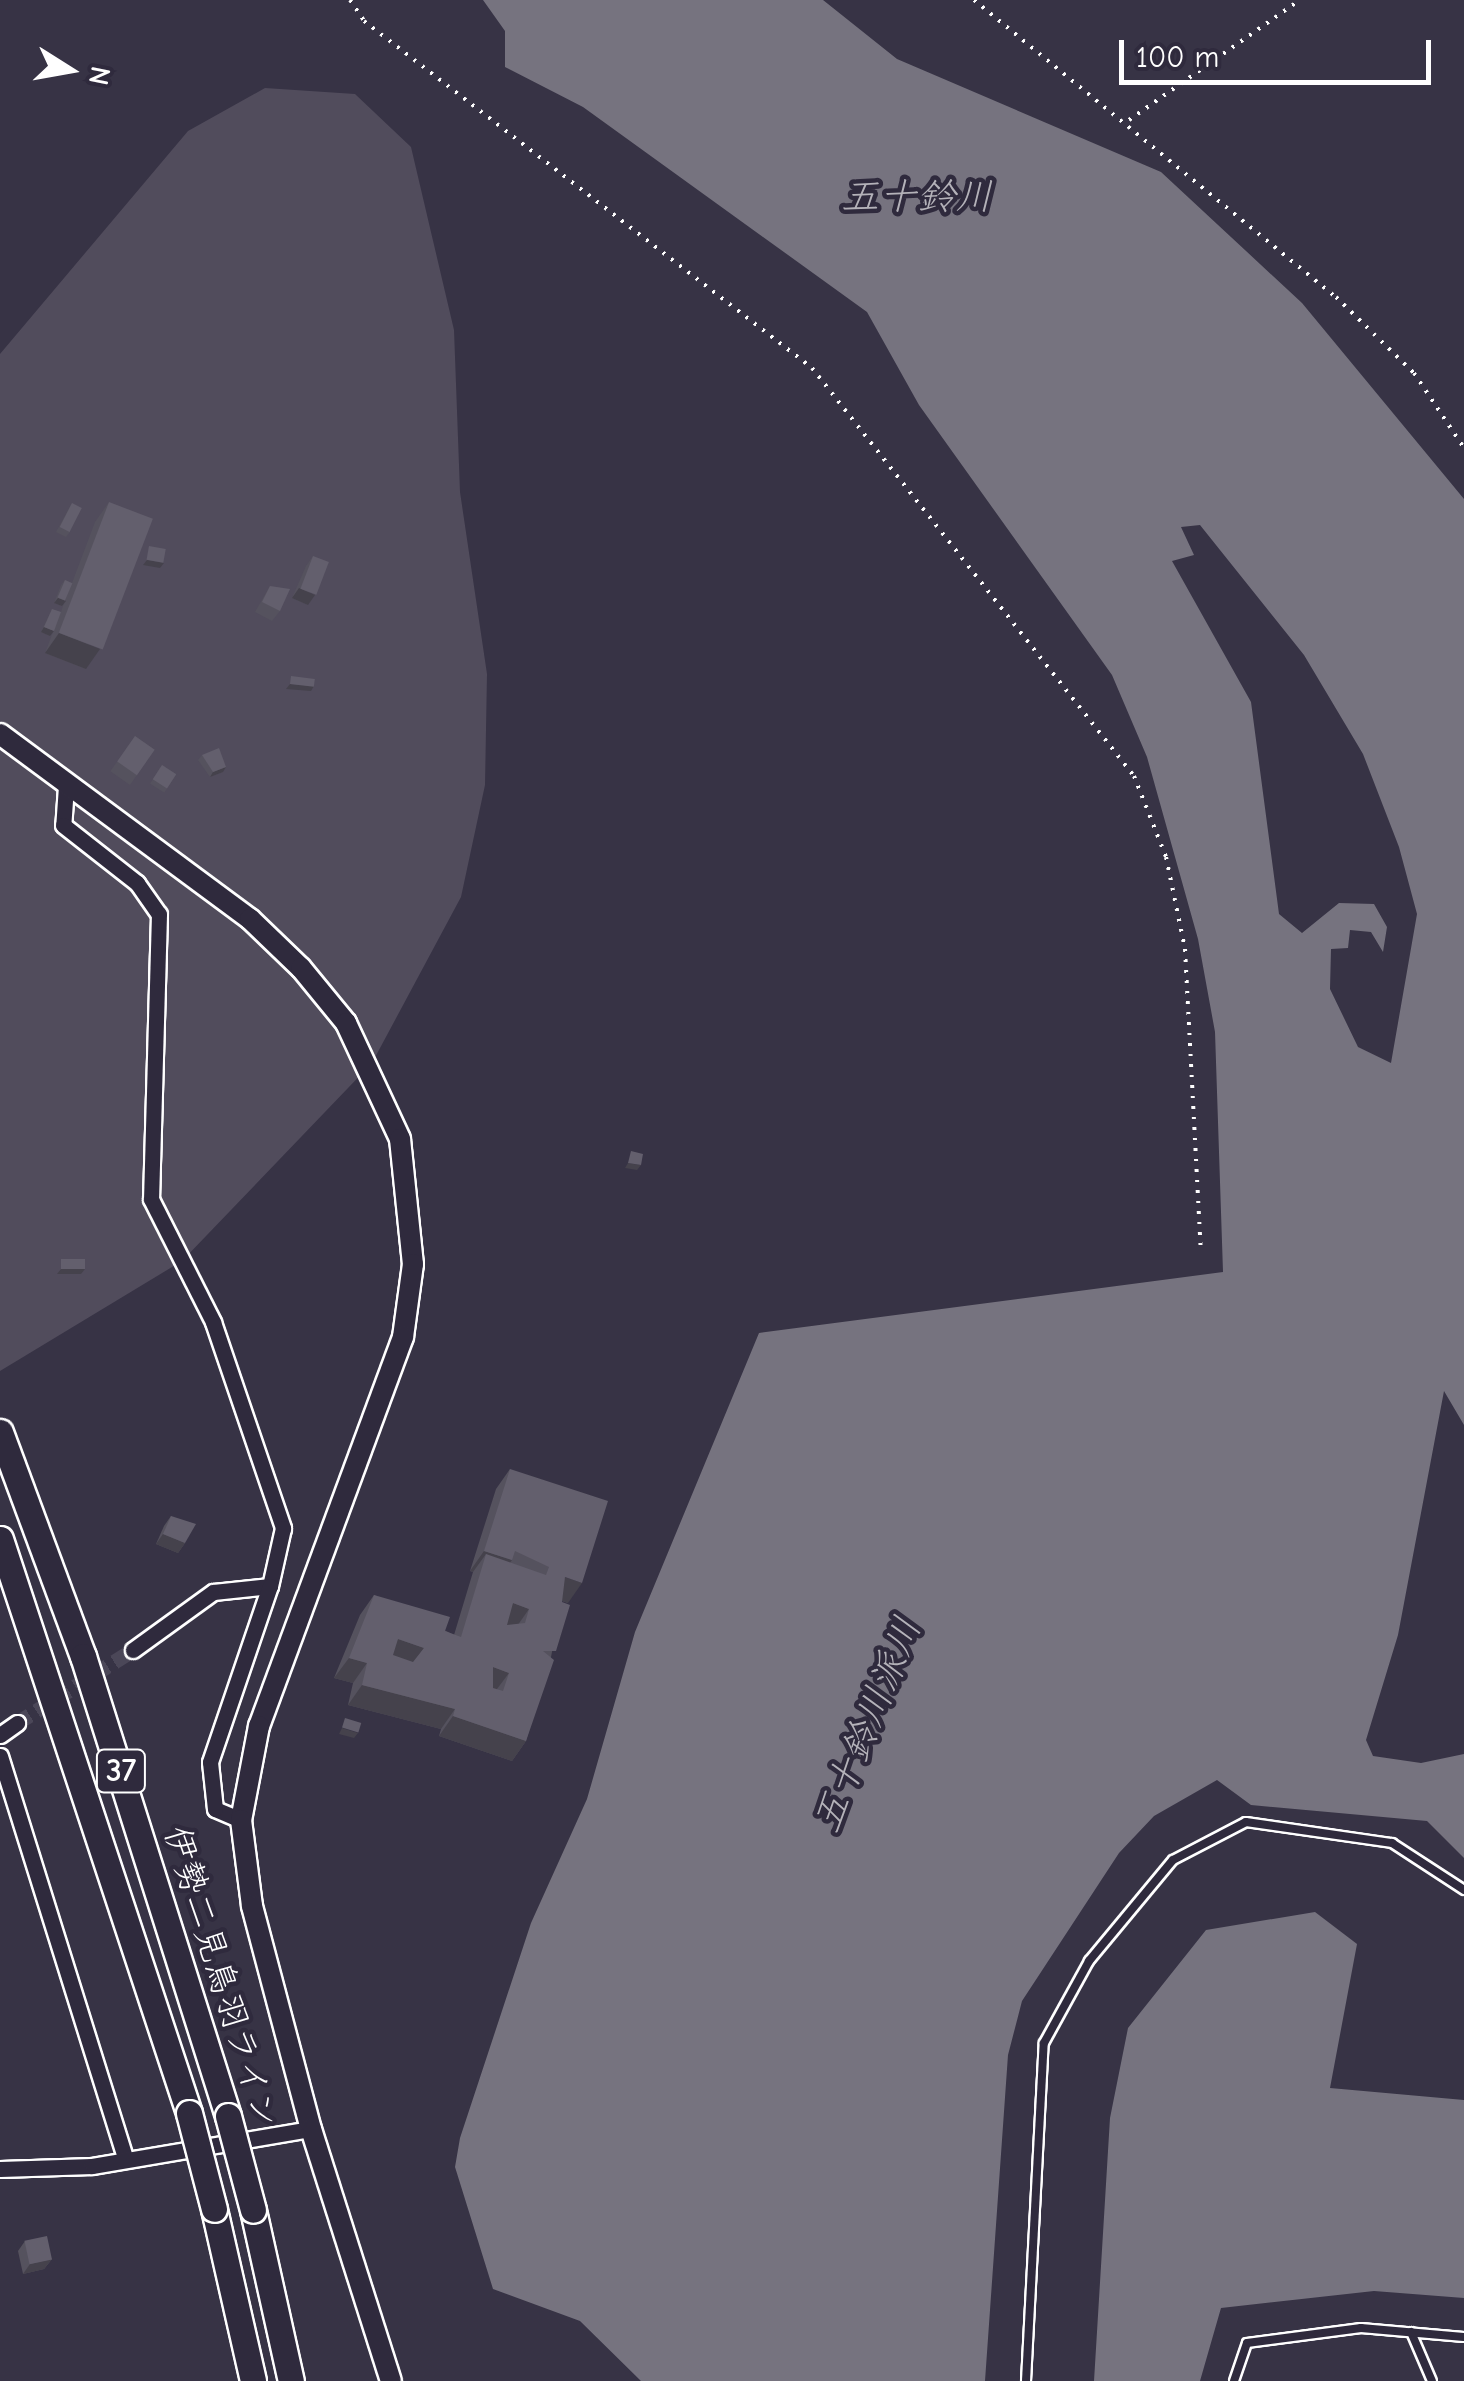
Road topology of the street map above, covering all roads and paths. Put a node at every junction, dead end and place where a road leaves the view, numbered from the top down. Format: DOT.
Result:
graph roads {
  1 [pos="350,0"];
  2 [pos="974,0"];
  3 [pos="1300,0"];
  4 [pos="1129,120"];
  5 [pos="1464,448"];
  6 [pos="0,734"];
  7 [pos="66,786"];
  8 [pos="1202,1252"];
  9 [pos="0,1432"];
  10 [pos="0,1539"];
  11 [pos="270,1586"];
  12 [pos="133,1650"];
  13 [pos="17,1723"];
  14 [pos="0,1735"];
  15 [pos="0,1756"];
  16 [pos="241,1820"];
  17 [pos="1464,1890"];
  18 [pos="310,2129"];
  19 [pos="125,2157"];
  20 [pos="0,2169"];
  21 [pos="1411,2332"];
  22 [pos="1464,2337"];
  23 [pos="254,2381"];
  24 [pos="290,2381"];
  25 [pos="391,2381"];
  26 [pos="1026,2381"];
  27 [pos="1234,2381"];
  28 [pos="1432,2381"];
  1 -- 8 [label="path"];
  2 -- 4 [label="path"];
  3 -- 4 [label="path"];
  4 -- 5 [label="path"];
  6 -- 7 [label="street"];
  7 -- 11 [label="street"];
  7 -- 16 [label="street"];
  9 -- 24 [label="main road, 伊勢二見鳥羽ライン / 37, bridge"];
  10 -- 23 [label="main road, 伊勢二見鳥羽ライン / 37, bridge"];
  11 -- 12 [label="street"];
  11 -- 16 [label="street"];
  13 -- 14 [label="street"];
  15 -- 19 [label="street"];
  16 -- 18 [label="street"];
  17 -- 26 [label="lane"];
  18 -- 19 [label="street"];
  18 -- 25 [label="street"];
  19 -- 20 [label="street"];
  21 -- 22 [label="lane"];
  21 -- 27 [label="lane"];
  21 -- 28 [label="lane"];
}
